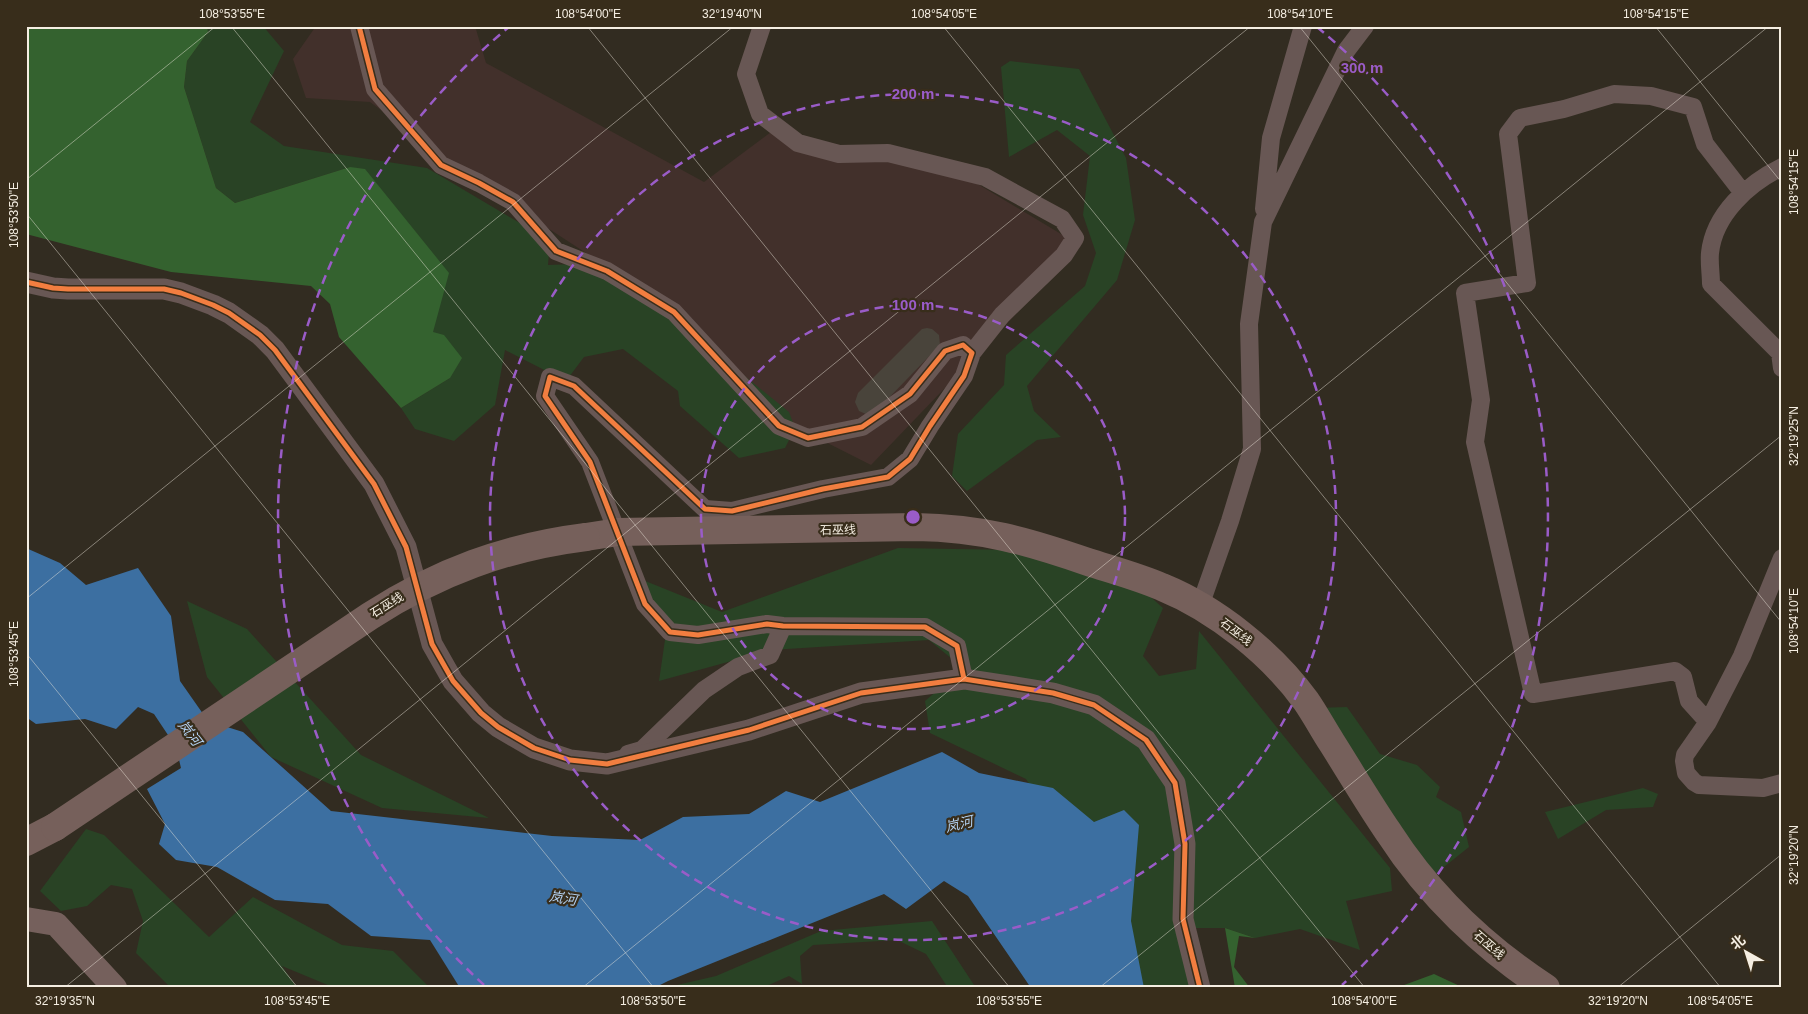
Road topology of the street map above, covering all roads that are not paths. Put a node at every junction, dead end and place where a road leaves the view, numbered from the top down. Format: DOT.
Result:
graph roads {
  1 [pos="359,26"];
  2 [pos="762,26"];
  3 [pos="1302,26"];
  4 [pos="1365,26"];
  5 [pos="1782,168"];
  6 [pos="1743,193"];
  7 [pos="1263,222"];
  8 [pos="26,282"];
  9 [pos="972,353"];
  10 [pos="1782,368"];
  11 [pos="618,532"];
  12 [pos="1782,558"];
  13 [pos="1200,606"];
  14 [pos="783,626"];
  15 [pos="964,679"];
  16 [pos="1708,722"];
  17 [pos="527,756"];
  18 [pos="1782,783"];
  19 [pos="26,842"];
  20 [pos="26,919"];
  21 [pos="115,988"];
  22 [pos="1200,988"];
  23 [pos="1546,988"];
  1 -- 9 [label="street"];
  2 -- 9 [label="street"];
  3 -- 7 [label="street"];
  4 -- 7 [label="street"];
  5 -- 6 [label="street"];
  6 -- 10 [label="street"];
  6 -- 16 [label="street"];
  7 -- 13 [label="street"];
  8 -- 15 [label="street"];
  9 -- 11 [label="street"];
  11 -- 13 [label="highway, 石巫线"];
  11 -- 14 [label="street"];
  11 -- 19 [label="highway, 石巫线, bridge"];
  12 -- 16 [label="street"];
  13 -- 23 [label="highway, 石巫线"];
  14 -- 15 [label="street"];
  14 -- 17 [label="street"];
  15 -- 22 [label="street"];
  16 -- 18 [label="street"];
  20 -- 21 [label="main road"];
}
